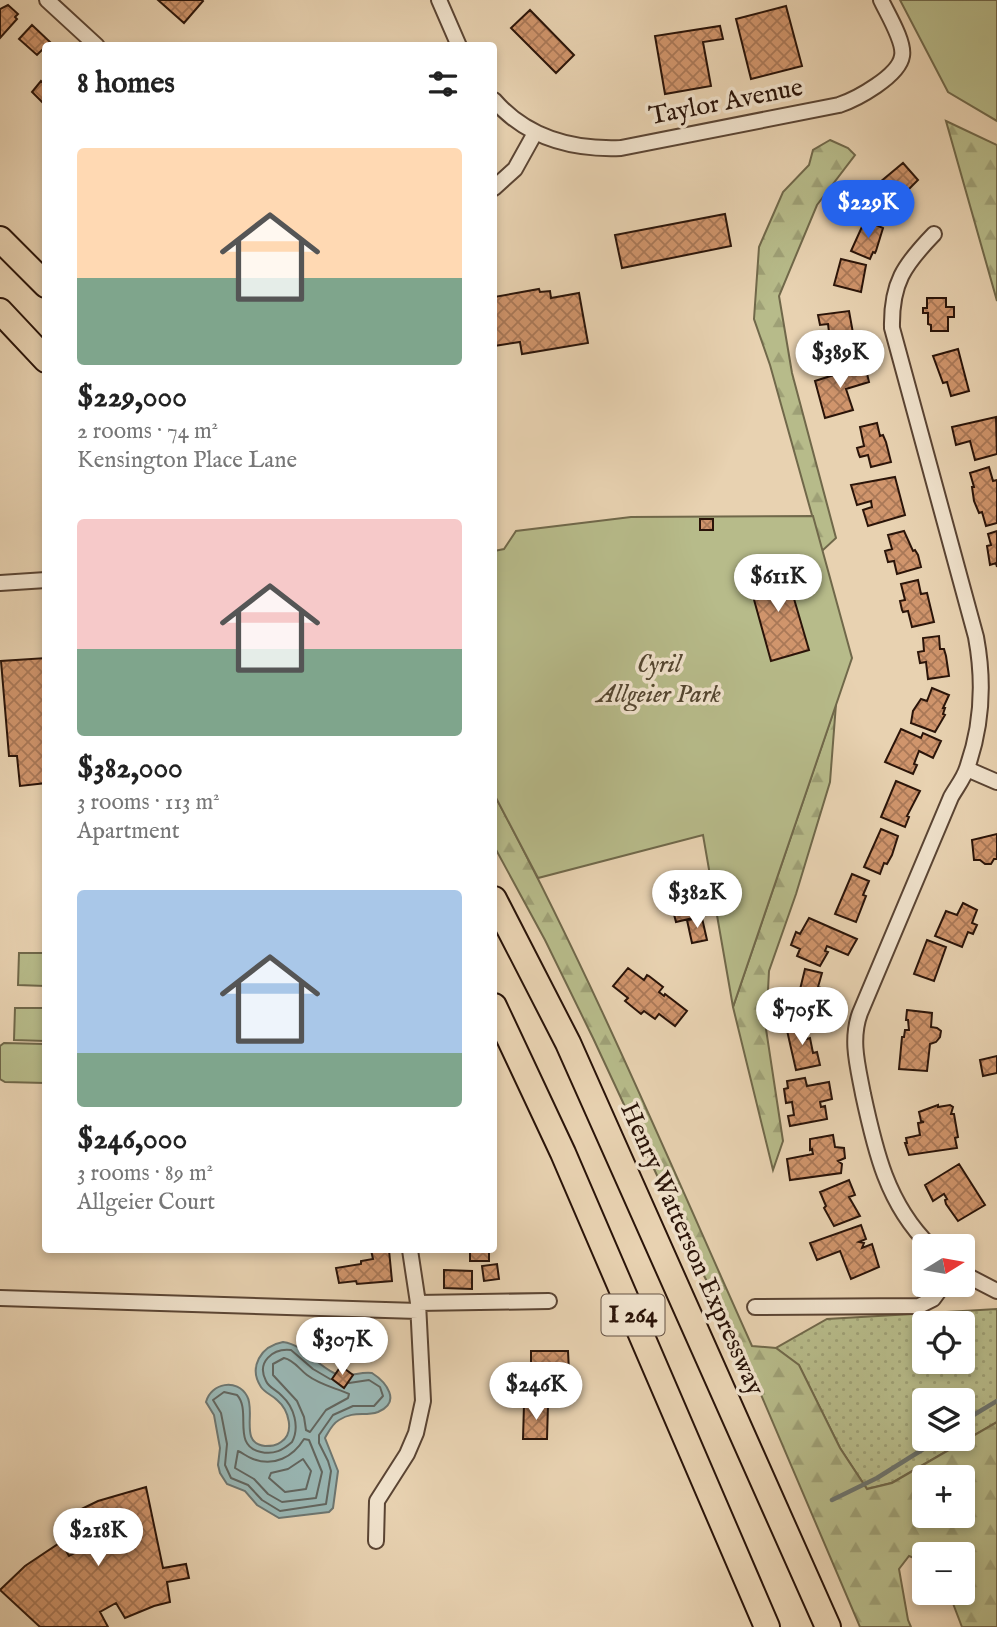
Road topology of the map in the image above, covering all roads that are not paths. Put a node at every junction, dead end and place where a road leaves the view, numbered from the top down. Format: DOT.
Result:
graph roads {
  1 [pos="47,0"];
  2 [pos="439,0"];
  3 [pos="881,0"];
  4 [pos="93,42"];
  5 [pos="457,42"];
  6 [pos="497,103"];
  7 [pos="535,133"];
  8 [pos="497,185"];
  9 [pos="934,233"];
  10 [pos="0,239"];
  11 [pos="42,281"];
  12 [pos="0,312"];
  13 [pos="42,356"];
  14 [pos="42,580"];
  15 [pos="0,583"];
  16 [pos="967,769"];
  17 [pos="997,782"];
  18 [pos="497,905"];
  19 [pos="497,1012"];
  20 [pos="919,1234"];
  21 [pos="410,1253"];
  22 [pos="975,1280"];
  23 [pos="997,1291"];
  24 [pos="934,1297"];
  25 [pos="0,1298"];
  26 [pos="549,1301"];
  27 [pos="418,1307"];
  28 [pos="755,1307"];
  29 [pos="376,1541"];
  30 [pos="767,1627"];
  31 [pos="828,1627"];
  1 -- 4 [label="street"];
  2 -- 5 [label="street"];
  3 -- 7 [label="street, Taylor Avenue"];
  6 -- 7 [label="street, Taylor Avenue"];
  7 -- 8 [label="street"];
  9 -- 16 [label="street"];
  10 -- 11 [label="highway"];
  12 -- 13 [label="highway"];
  14 -- 15 [label="street"];
  16 -- 17 [label="street"];
  16 -- 20 [label="street"];
  18 -- 31 [label="highway, Henry Watterson Expressway / I 264"];
  19 -- 30 [label="highway, I 264"];
  21 -- 27 [label="street"];
  22 -- 23 [label="street"];
  24 -- 28 [label="street"];
  25 -- 27 [label="street"];
  26 -- 27 [label="street"];
  27 -- 29 [label="street"];
}
